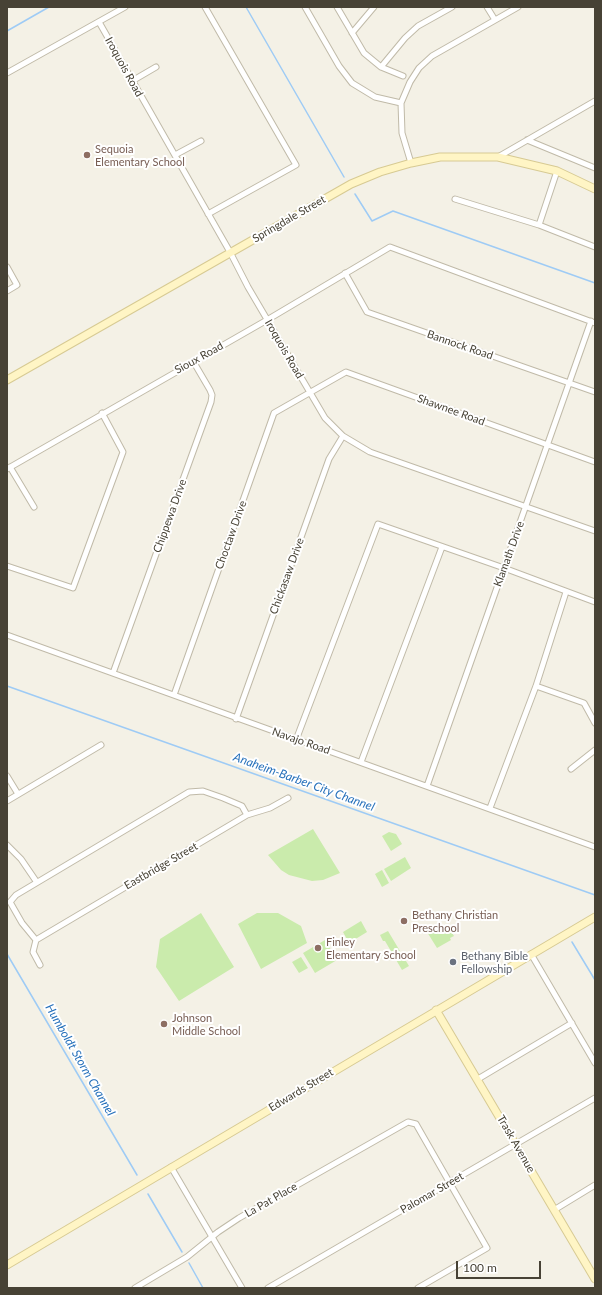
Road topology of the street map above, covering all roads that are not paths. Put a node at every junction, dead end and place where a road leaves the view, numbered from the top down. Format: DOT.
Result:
graph roads {
  1 [pos="125,7"];
  2 [pos="205,7"];
  3 [pos="305,7"];
  4 [pos="337,7"];
  5 [pos="374,7"];
  6 [pos="452,7"];
  7 [pos="487,7"];
  8 [pos="518,7"];
  9 [pos="495,20"];
  10 [pos="99,22"];
  11 [pos="352,33"];
  12 [pos="156,67"];
  13 [pos="381,67"];
  14 [pos="7,73"];
  15 [pos="403,76"];
  16 [pos="132,81"];
  17 [pos="595,101"];
  18 [pos="401,103"];
  19 [pos="527,140"];
  20 [pos="201,141"];
  21 [pos="175,155"];
  22 [pos="498,157"];
  23 [pos="411,163"];
  24 [pos="595,168"];
  25 [pos="556,171"];
  26 [pos="595,189"];
  27 [pos="455,199"];
  28 [pos="208,214"];
  29 [pos="539,225"];
  30 [pos="595,248"];
  31 [pos="230,252"];
  32 [pos="7,267"];
  33 [pos="345,273"];
  34 [pos="7,292"];
  35 [pos="267,320"];
  36 [pos="593,322"];
  37 [pos="193,362"];
  38 [pos="7,380"];
  39 [pos="569,383"];
  40 [pos="595,392"];
  41 [pos="310,394"];
  42 [pos="102,413"];
  43 [pos="343,436"];
  44 [pos="547,444"];
  45 [pos="595,462"];
  46 [pos="9,468"];
  47 [pos="526,506"];
  48 [pos="34,507"];
  49 [pos="595,531"];
  50 [pos="442,547"];
  51 [pos="7,566"];
  52 [pos="504,568"];
  53 [pos="566,592"];
  54 [pos="595,602"];
  55 [pos="7,635"];
  56 [pos="113,673"];
  57 [pos="536,686"];
  58 [pos="174,695"];
  59 [pos="236,719"];
  60 [pos="595,723"];
  61 [pos="296,740"];
  62 [pos="101,745"];
  63 [pos="595,750"];
  64 [pos="361,762"];
  65 [pos="571,769"];
  66 [pos="7,776"];
  67 [pos="427,786"];
  68 [pos="18,794"];
  69 [pos="288,798"];
  70 [pos="7,801"];
  71 [pos="490,808"];
  72 [pos="248,815"];
  73 [pos="7,845"];
  74 [pos="595,847"];
  75 [pos="36,881"];
  76 [pos="595,917"];
  77 [pos="36,940"];
  78 [pos="531,954"];
  79 [pos="40,965"];
  80 [pos="436,1010"];
  81 [pos="572,1023"];
  82 [pos="595,1063"];
  83 [pos="478,1079"];
  84 [pos="595,1098"];
  85 [pos="516,1144"];
  86 [pos="171,1167"];
  87 [pos="450,1183"];
  88 [pos="595,1185"];
  89 [pos="554,1210"];
  90 [pos="211,1237"];
  91 [pos="7,1265"];
  92 [pos="594,1275"];
  93 [pos="135,1288"];
  94 [pos="242,1288"];
  95 [pos="268,1288"];
  96 [pos="418,1288"];
  1 -- 10 [label="street"];
  2 -- 28 [label="street"];
  3 -- 18 [label="street"];
  4 -- 11 [label="street"];
  5 -- 11 [label="street"];
  6 -- 13 [label="street"];
  7 -- 9 [label="street"];
  8 -- 9 [label="street"];
  9 -- 18 [label="street"];
  10 -- 14 [label="street"];
  10 -- 16 [label="street, Iroquois Road"];
  11 -- 13 [label="street"];
  12 -- 16 [label="street"];
  13 -- 15 [label="street"];
  16 -- 21 [label="street, Iroquois Road"];
  17 -- 19 [label="street"];
  18 -- 23 [label="street"];
  19 -- 22 [label="street"];
  19 -- 24 [label="street"];
  20 -- 21 [label="street"];
  21 -- 28 [label="street, Iroquois Road"];
  22 -- 23 [label="street, Springdale Street"];
  22 -- 25 [label="street, Springdale Street"];
  23 -- 31 [label="street, Springdale Street"];
  25 -- 26 [label="street, Springdale Street"];
  25 -- 29 [label="street"];
  27 -- 29 [label="street"];
  28 -- 31 [label="street, Iroquois Road"];
  29 -- 30 [label="street"];
  31 -- 35 [label="street, Iroquois Road"];
  31 -- 38 [label="street, Springdale Street"];
  32 -- 34 [label="street"];
  33 -- 35 [label="street, Sioux Road"];
  33 -- 36 [label="street, Sioux Road"];
  33 -- 39 [label="street, Bannock Road"];
  35 -- 37 [label="street, Sioux Road"];
  35 -- 41 [label="street, Iroquois Road"];
  36 -- 39 [label="street, Klamath Drive"];
  37 -- 42 [label="street, Sioux Road"];
  37 -- 56 [label="street, Chippewa Drive"];
  39 -- 40 [label="street, Bannock Road"];
  39 -- 44 [label="street, Klamath Drive"];
  41 -- 43 [label="street, Iroquois Road"];
  41 -- 44 [label="street, Shawnee Road"];
  41 -- 58 [label="street, Choctaw Drive"];
  42 -- 46 [label="street, Sioux Road"];
  42 -- 51 [label="street"];
  43 -- 47 [label="street, Iroquois Road"];
  43 -- 59 [label="street, Chickasaw Drive"];
  44 -- 45 [label="street, Shawnee Road"];
  44 -- 47 [label="street, Klamath Drive"];
  46 -- 48 [label="street"];
  47 -- 49 [label="street, Iroquois Road"];
  47 -- 52 [label="street, Klamath Drive"];
  50 -- 52 [label="street"];
  50 -- 61 [label="street"];
  50 -- 64 [label="street"];
  52 -- 53 [label="street"];
  52 -- 67 [label="street, Klamath Drive"];
  53 -- 54 [label="street"];
  53 -- 57 [label="street"];
  55 -- 56 [label="street, Navajo Road"];
  56 -- 58 [label="street, Navajo Road"];
  57 -- 60 [label="street"];
  57 -- 71 [label="street"];
  58 -- 59 [label="street, Navajo Road"];
  59 -- 61 [label="street, Navajo Road"];
  61 -- 64 [label="street, Navajo Road"];
  62 -- 68 [label="street"];
  63 -- 65 [label="street"];
  64 -- 67 [label="street, Navajo Road"];
  66 -- 68 [label="street"];
  67 -- 71 [label="street, Navajo Road"];
  68 -- 70 [label="street"];
  69 -- 72 [label="street, Eastbridge Street"];
  71 -- 74 [label="street, Navajo Road"];
  72 -- 75 [label="street"];
  72 -- 77 [label="street, Eastbridge Street"];
  73 -- 75 [label="street"];
  75 -- 77 [label="street"];
  76 -- 78 [label="street, Edwards Street"];
  77 -- 79 [label="street"];
  78 -- 80 [label="street, Edwards Street"];
  78 -- 81 [label="street"];
  80 -- 83 [label="street, Trask Avenue"];
  80 -- 86 [label="street, Edwards Street"];
  81 -- 82 [label="street"];
  81 -- 83 [label="street"];
  83 -- 85 [label="street, Trask Avenue"];
  84 -- 85 [label="street, Palomar Street"];
  85 -- 87 [label="street, Palomar Street"];
  85 -- 89 [label="street, Trask Avenue"];
  86 -- 90 [label="street"];
  86 -- 91 [label="street, Edwards Street"];
  87 -- 90 [label="street, La Pat Place"];
  87 -- 95 [label="street, Palomar Street"];
  87 -- 96 [label="street"];
  88 -- 89 [label="street"];
  89 -- 92 [label="street, Trask Avenue"];
  90 -- 93 [label="street, La Pat Place"];
  90 -- 94 [label="street"];
}
